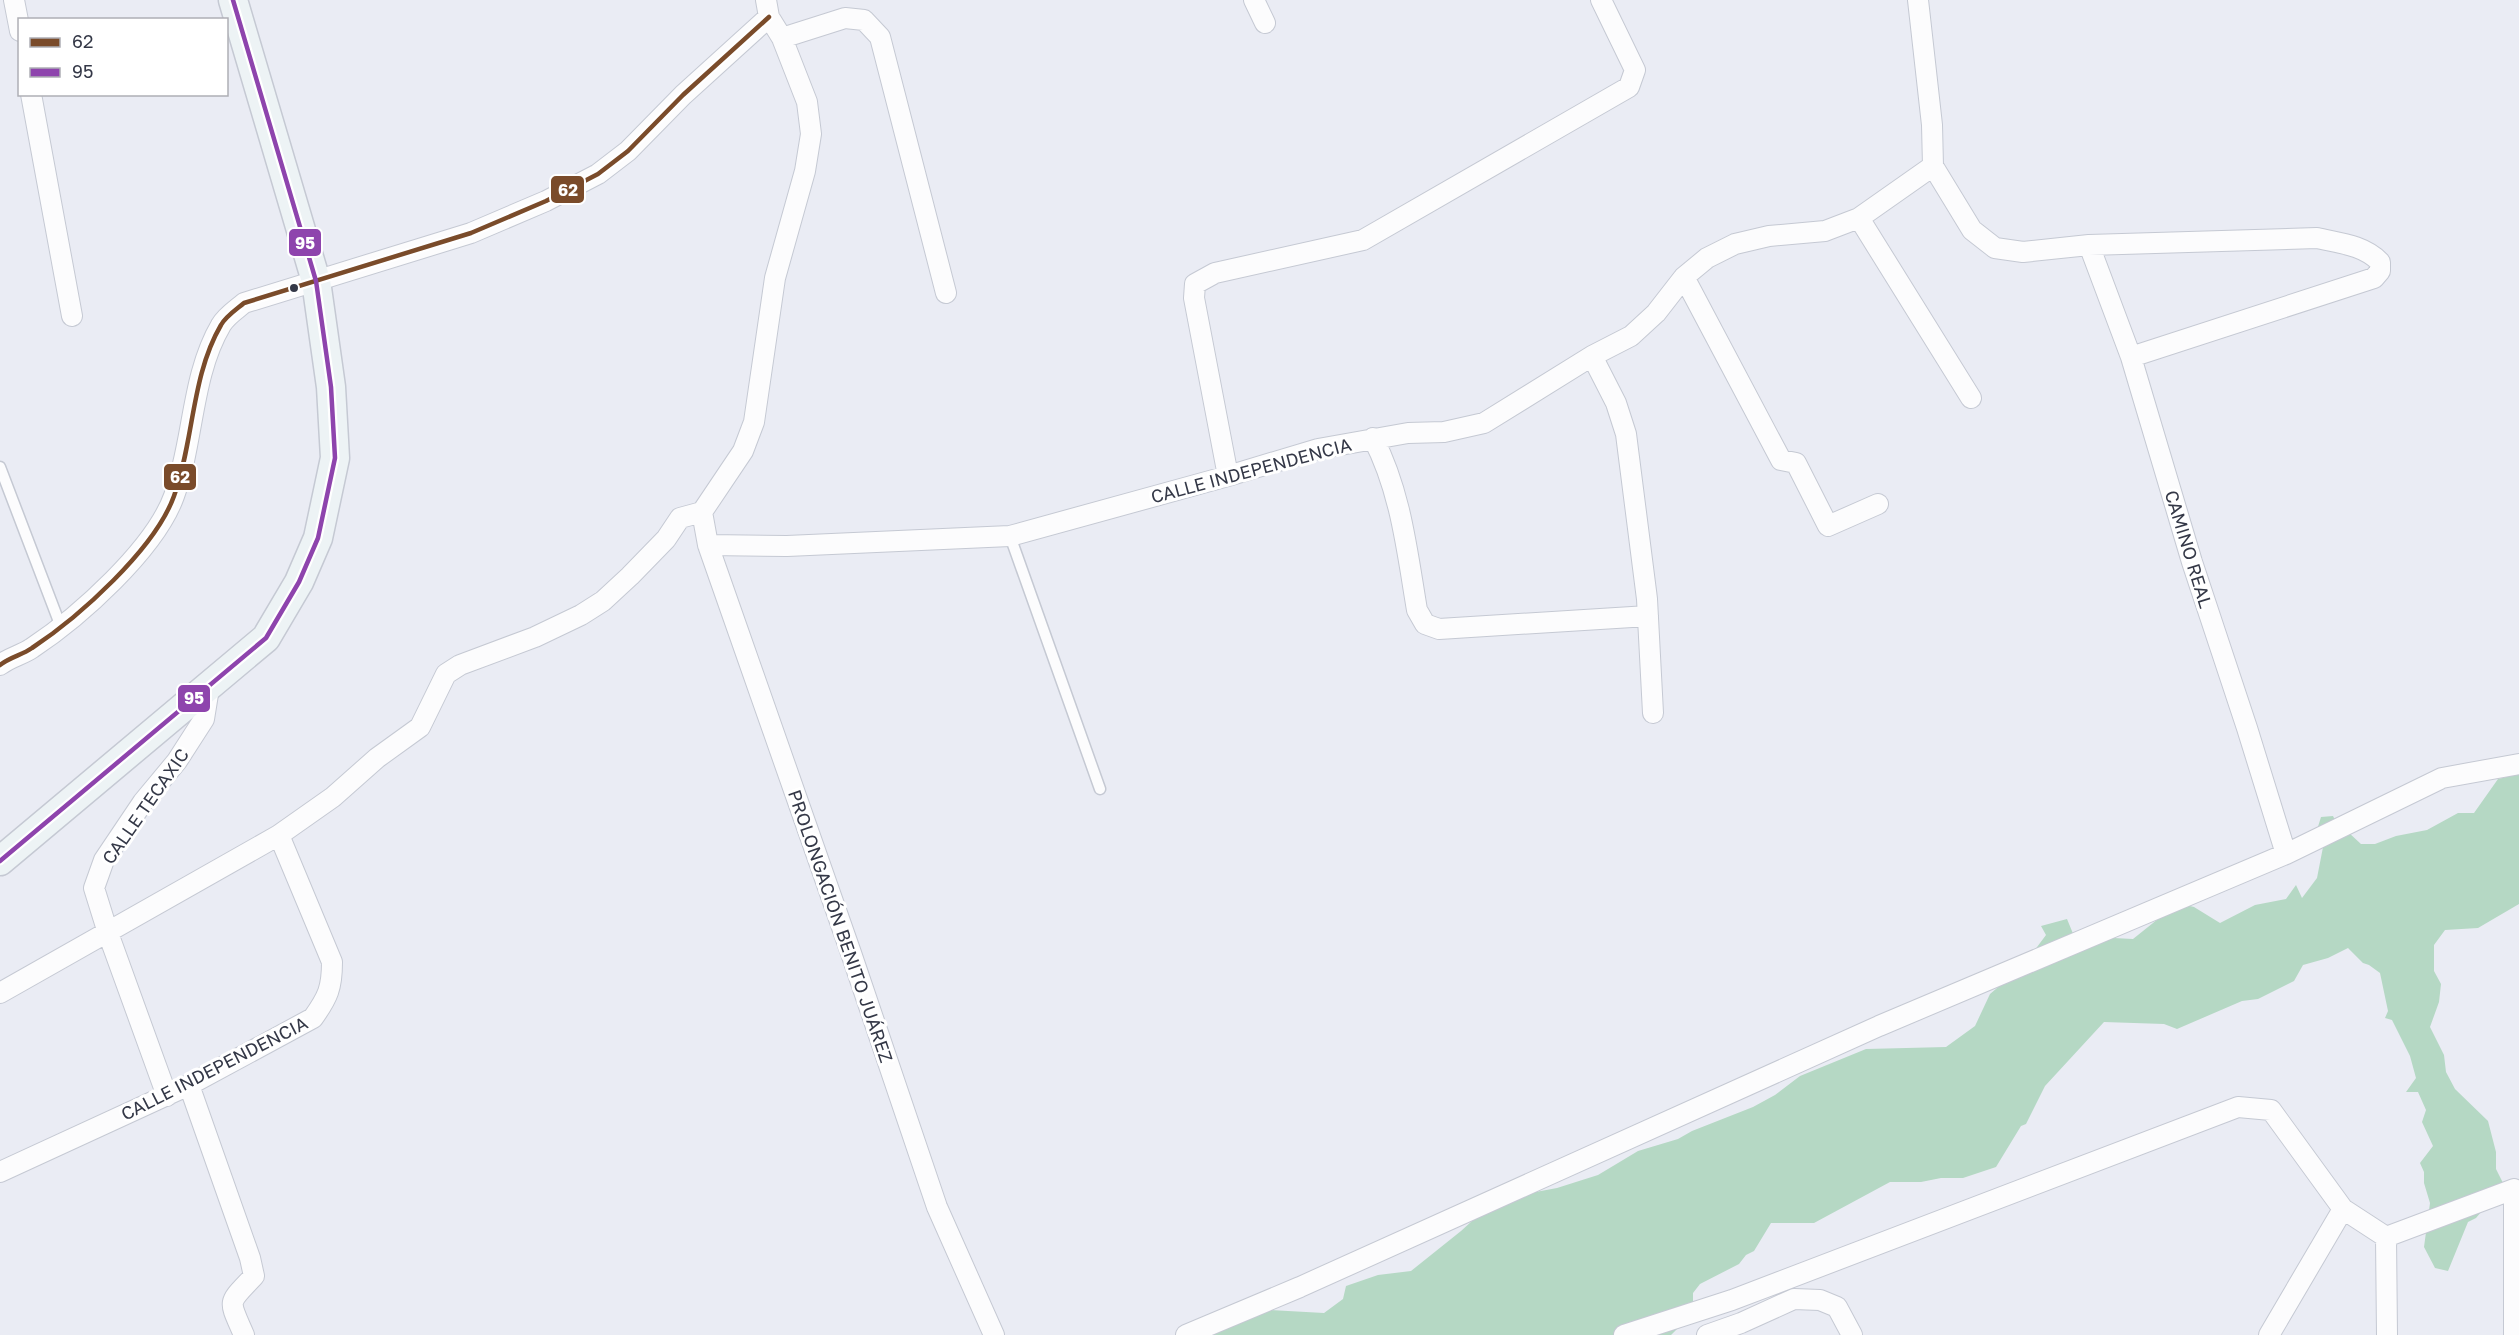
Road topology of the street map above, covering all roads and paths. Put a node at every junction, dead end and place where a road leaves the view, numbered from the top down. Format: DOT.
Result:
graph roads {
  1 [pos="14,0"];
  2 [pos="1254,0"];
  3 [pos="1601,0"];
  4 [pos="1918,0"];
  5 [pos="232,8"];
  6 [pos="768,8"];
  7 [pos="18,21"];
  8 [pos="1265,23"];
  9 [pos="782,38"];
  10 [pos="31,96"];
  11 [pos="1933,166"];
  12 [pos="1859,218"];
  13 [pos="2089,245"];
  14 [pos="1684,277"];
  15 [pos="316,281"];
  16 [pos="946,293"];
  17 [pos="72,316"];
  18 [pos="1592,356"];
  19 [pos="2131,357"];
  20 [pos="1971,398"];
  21 [pos="1373,438"];
  22 [pos="0,467"];
  23 [pos="1228,476"];
  24 [pos="1878,504"];
  25 [pos="702,512"];
  26 [pos="1010,536"];
  27 [pos="708,545"];
  28 [pos="1648,616"];
  29 [pos="61,627"];
  30 [pos="0,664"];
  31 [pos="209,688"];
  32 [pos="1653,713"];
  33 [pos="2519,764"];
  34 [pos="1100,789"];
  35 [pos="279,835"];
  36 [pos="2286,854"];
  37 [pos="0,861"];
  38 [pos="108,933"];
  39 [pos="0,993"];
  40 [pos="189,1085"];
  41 [pos="167,1096"];
  42 [pos="0,1172"];
  43 [pos="2343,1209"];
  44 [pos="2386,1237"];
  45 [pos="244,1335"];
  46 [pos="994,1335"];
  47 [pos="1186,1335"];
  48 [pos="1624,1335"];
  49 [pos="1707,1335"];
  50 [pos="1852,1335"];
  51 [pos="2269,1335"];
  52 [pos="2387,1335"];
  53 [pos="2514,1335"];
  1 -- 7 [label="street"];
  2 -- 8 [label="street"];
  3 -- 23 [label="street"];
  4 -- 11 [label="street"];
  5 -- 15 [label="main road"];
  6 -- 9 [label="street"];
  6 -- 15 [label="street"];
  9 -- 16 [label="street"];
  9 -- 25 [label="street"];
  10 -- 17 [label="street"];
  11 -- 12 [label="street, CALLE INDEPENDENCIA"];
  11 -- 13 [label="street"];
  12 -- 14 [label="street, CALLE INDEPENDENCIA"];
  12 -- 20 [label="street"];
  13 -- 19 [label="street, CAMINO REAL"];
  13 -- 19 [label="street"];
  14 -- 18 [label="street, CALLE INDEPENDENCIA"];
  14 -- 24 [label="street"];
  15 -- 29 [label="street"];
  15 -- 31 [label="main road"];
  18 -- 21 [label="street, CALLE INDEPENDENCIA"];
  18 -- 28 [label="street"];
  19 -- 36 [label="street, CAMINO REAL"];
  21 -- 23 [label="street, CALLE INDEPENDENCIA"];
  21 -- 28 [label="street"];
  22 -- 29 [label="lane"];
  23 -- 26 [label="street, CALLE INDEPENDENCIA"];
  25 -- 27 [label="street, PROLONGACIÓN BENITO JUÁREZ"];
  25 -- 35 [label="street"];
  26 -- 27 [label="street, CALLE INDEPENDENCIA"];
  26 -- 34 [label="lane"];
  27 -- 46 [label="street, PROLONGACIÓN BENITO JUÁREZ"];
  28 -- 32 [label="street"];
  29 -- 30 [label="street"];
  31 -- 37 [label="main road"];
  31 -- 38 [label="street, CALLE TECAXIC"];
  33 -- 36 [label="street"];
  35 -- 38 [label="street"];
  35 -- 40 [label="street, CALLE INDEPENDENCIA"];
  36 -- 47 [label="street"];
  38 -- 39 [label="street"];
  38 -- 41 [label="street, CALLE TECAXIC"];
  40 -- 41 [label="street, CALLE INDEPENDENCIA"];
  40 -- 45 [label="street"];
  41 -- 42 [label="street, CALLE INDEPENDENCIA"];
  43 -- 44 [label="street"];
  43 -- 48 [label="street"];
  43 -- 51 [label="street"];
  44 -- 52 [label="street"];
  44 -- 53 [label="street"];
  49 -- 50 [label="street"];
}
